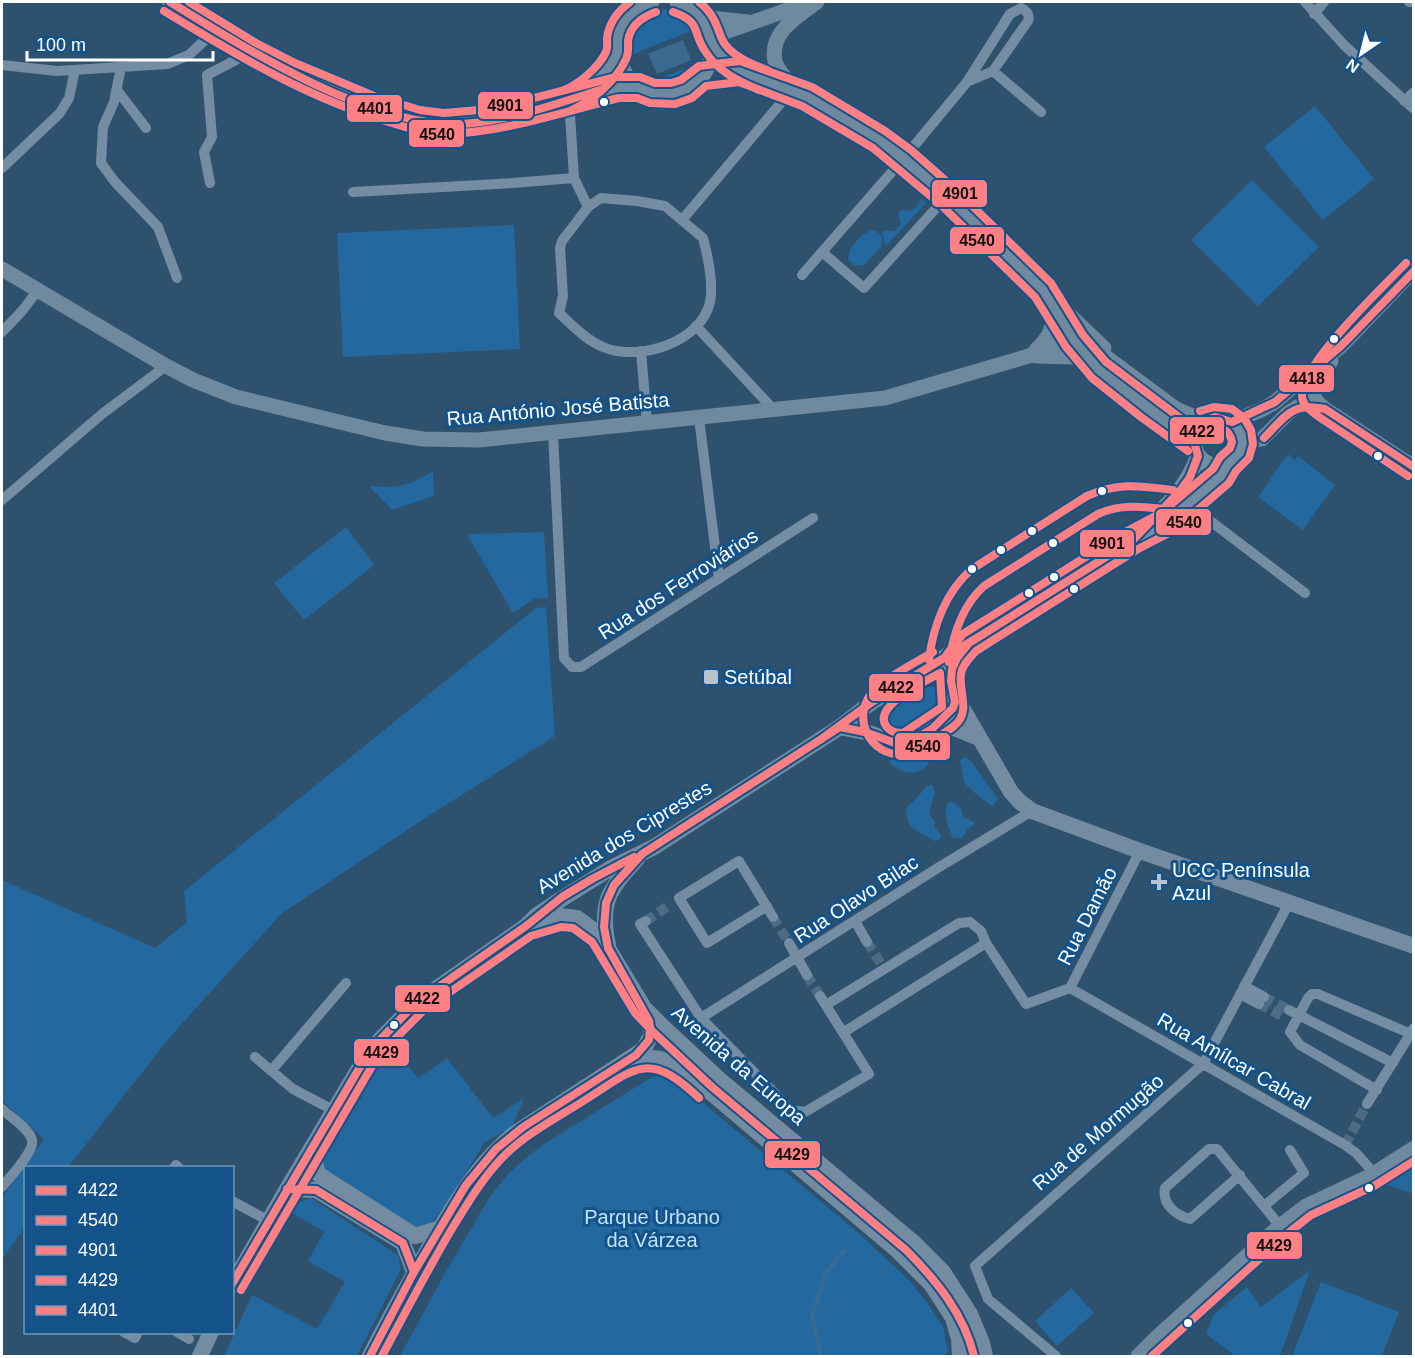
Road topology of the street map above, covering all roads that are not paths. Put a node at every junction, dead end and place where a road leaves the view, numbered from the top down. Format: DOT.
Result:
graph roads {
  1 [pos="170,2"];
  2 [pos="677,2"];
  3 [pos="810,2"];
  4 [pos="818,2"];
  5 [pos="1305,2"];
  6 [pos="1324,2"];
  7 [pos="646,3"];
  8 [pos="694,9"];
  9 [pos="1314,14"];
  10 [pos="748,22"];
  11 [pos="212,28"];
  12 [pos="711,40"];
  13 [pos="251,52"];
  14 [pos="618,54"];
  15 [pos="2,65"];
  16 [pos="121,67"];
  17 [pos="75,70"];
  18 [pos="740,71"];
  19 [pos="993,71"];
  20 [pos="702,76"];
  21 [pos="967,82"];
  22 [pos="639,87"];
  23 [pos="117,90"];
  24 [pos="791,91"];
  25 [pos="1413,92"];
  26 [pos="807,96"];
  27 [pos="574,98"];
  28 [pos="1404,101"];
  29 [pos="1413,109"];
  30 [pos="1041,112"];
  31 [pos="146,128"];
  32 [pos="904,158"];
  33 [pos="2,168"];
  34 [pos="574,177"];
  35 [pos="210,183"];
  36 [pos="353,192"];
  37 [pos="947,196"];
  38 [pos="588,207"];
  39 [pos="682,220"];
  40 [pos="822,252"];
  41 [pos="2,269"];
  42 [pos="1413,270"];
  43 [pos="802,275"];
  44 [pos="177,278"];
  45 [pos="38,290"];
  46 [pos="1043,290"];
  47 [pos="1051,304"];
  48 [pos="696,326"];
  49 [pos="2,332"];
  50 [pos="1074,341"];
  51 [pos="1341,346"];
  52 [pos="641,351"];
  53 [pos="1029,356"];
  54 [pos="166,366"];
  55 [pos="1099,370"];
  56 [pos="1127,371"];
  57 [pos="1325,409"];
  58 [pos="774,410"];
  59 [pos="699,418"];
  60 [pos="1204,421"];
  61 [pos="1232,422"];
  62 [pos="647,423"];
  63 [pos="553,433"];
  64 [pos="1243,443"];
  65 [pos="1196,449"];
  66 [pos="1228,464"];
  67 [pos="1413,467"];
  68 [pos="2,500"];
  69 [pos="1188,504"];
  70 [pos="813,518"];
  71 [pos="1132,540"];
  72 [pos="719,579"];
  73 [pos="1305,593"];
  74 [pos="969,643"];
  75 [pos="915,676"];
  76 [pos="953,691"];
  77 [pos="883,696"];
  78 [pos="840,727"];
  79 [pos="933,727"];
  80 [pos="979,738"];
  81 [pos="886,740"];
  82 [pos="1032,811"];
  83 [pos="1140,851"];
  84 [pos="642,854"];
  85 [pos="1289,903"];
  86 [pos="767,906"];
  87 [pos="773,917"];
  88 [pos="855,921"];
  89 [pos="643,922"];
  90 [pos="526,926"];
  91 [pos="867,942"];
  92 [pos="789,943"];
  93 [pos="986,944"];
  94 [pos="1413,946"];
  95 [pos="608,948"];
  96 [pos="797,958"];
  97 [pos="807,975"];
  98 [pos="346,982"];
  99 [pos="1070,988"];
  100 [pos="1242,990"];
  101 [pos="1262,1000"];
  102 [pos="644,1008"];
  103 [pos="1286,1014"];
  104 [pos="701,1018"];
  105 [pos="1297,1019"];
  106 [pos="1412,1031"];
  107 [pos="844,1032"];
  108 [pos="255,1057"];
  109 [pos="625,1062"];
  110 [pos="1393,1063"];
  111 [pos="1203,1064"];
  112 [pos="271,1071"];
  113 [pos="1377,1090"];
  114 [pos="1367,1104"];
  115 [pos="2,1109"];
  116 [pos="333,1110"];
  117 [pos="1413,1148"];
  118 [pos="312,1149"];
  119 [pos="1290,1150"];
  120 [pos="1374,1173"];
  121 [pos="1240,1175"];
  122 [pos="2,1187"];
  123 [pos="287,1189"];
  124 [pos="234,1202"];
  125 [pos="1264,1206"];
  126 [pos="269,1221"];
  127 [pos="1280,1226"];
  128 [pos="441,1228"];
  129 [pos="414,1272"];
  130 [pos="234,1282"];
  131 [pos="181,1334"];
  132 [pos="210,1334"];
  133 [pos="189,1338"];
  134 [pos="200,1356"];
  135 [pos="370,1356"];
  136 [pos="960,1356"];
  137 [pos="985,1356"];
  138 [pos="1056,1356"];
  139 [pos="1138,1356"];
  1 -- 11 [label="main road"];
  2 -- 8 [label="main road"];
  3 -- 10 [label="main road"];
  4 -- 26 [label="main road"];
  5 -- 9 [label="street"];
  6 -- 9 [label="street"];
  7 -- 14 [label="main road"];
  8 -- 10 [label="main road"];
  8 -- 12 [label="main road"];
  9 -- 28 [label="street"];
  10 -- 12 [label="main road"];
  11 -- 13 [label="main road"];
  11 -- 16 [label="street"];
  12 -- 18 [label="main road"];
  12 -- 20 [label="main road"];
  13 -- 27 [label="main road"];
  13 -- 35 [label="street"];
  14 -- 22 [label="main road"];
  14 -- 27 [label="main road"];
  15 -- 17 [label="street"];
  16 -- 17 [label="street"];
  16 -- 23 [label="street"];
  17 -- 33 [label="street"];
  18 -- 20 [label="main road"];
  18 -- 24 [label="main road"];
  19 -- 21 [label="street"];
  19 -- 21 [label="street"];
  19 -- 30 [label="street"];
  20 -- 22 [label="main road"];
  21 -- 32 [label="street"];
  22 -- 27 [label="main road"];
  23 -- 31 [label="street"];
  23 -- 44 [label="street"];
  24 -- 26 [label="main road"];
  24 -- 39 [label="street"];
  25 -- 28 [label="street"];
  26 -- 32 [label="main road"];
  27 -- 34 [label="street"];
  28 -- 29 [label="street"];
  32 -- 37 [label="main road"];
  32 -- 40 [label="street"];
  34 -- 36 [label="street"];
  34 -- 38 [label="street"];
  37 -- 40 [label="street"];
  37 -- 46 [label="main road"];
  38 -- 39 [label="street"];
  38 -- 52 [label="street"];
  39 -- 48 [label="street"];
  40 -- 43 [label="street"];
  41 -- 45 [label="main road, Rua António José Batista"];
  42 -- 51 [label="main road"];
  45 -- 49 [label="street"];
  45 -- 54 [label="main road, Rua António José Batista"];
  46 -- 47 [label="main road"];
  46 -- 56 [label="main road"];
  47 -- 50 [label="main road"];
  47 -- 53 [label="main road"];
  48 -- 52 [label="street"];
  48 -- 58 [label="street"];
  50 -- 53 [label="main road, Rua António José Batista"];
  50 -- 55 [label="main road"];
  50 -- 56 [label="main road"];
  51 -- 57 [label="main road"];
  51 -- 61 [label="main road"];
  52 -- 62 [label="street"];
  53 -- 55 [label="main road"];
  53 -- 58 [label="main road, Rua António José Batista"];
  54 -- 63 [label="main road, Rua António José Batista"];
  54 -- 68 [label="street"];
  55 -- 65 [label="main road"];
  56 -- 60 [label="main road"];
  57 -- 64 [label="main road"];
  57 -- 67 [label="main road"];
  58 -- 59 [label="main road, Rua António José Batista"];
  59 -- 62 [label="main road, Rua António José Batista"];
  59 -- 72 [label="street"];
  60 -- 61 [label="main road"];
  60 -- 65 [label="main road, Avenida dos Ciprestes"];
  61 -- 64 [label="main road"];
  62 -- 63 [label="main road, Rua António José Batista"];
  63 -- 72 [label="street, Rua dos Ferroviários"];
  64 -- 66 [label="main road, Avenida dos Ciprestes"];
  65 -- 66 [label="main road"];
  65 -- 71 [label="main road, Avenida dos Ciprestes"];
  66 -- 69 [label="main road, Avenida dos Ciprestes"];
  69 -- 71 [label="main road, Avenida dos Ciprestes"];
  69 -- 73 [label="street"];
  70 -- 72 [label="street, Rua dos Ferroviários"];
  71 -- 74 [label="main road, Avenida dos Ciprestes"];
  74 -- 75 [label="main road, Avenida dos Ciprestes"];
  74 -- 76 [label="main road, Avenida dos Ciprestes"];
  75 -- 76 [label="main road"];
  75 -- 77 [label="main road, Avenida dos Ciprestes"];
  76 -- 79 [label="main road, Avenida dos Ciprestes"];
  76 -- 80 [label="main road"];
  77 -- 78 [label="main road, Avenida dos Ciprestes"];
  77 -- 81 [label="main road"];
  78 -- 81 [label="main road, Avenida dos Ciprestes"];
  78 -- 84 [label="main road, Avenida dos Ciprestes"];
  79 -- 80 [label="main road"];
  79 -- 81 [label="main road, Avenida dos Ciprestes"];
  80 -- 82 [label="main road"];
  82 -- 83 [label="main road"];
  82 -- 88 [label="street, Rua Olavo Bilac"];
  83 -- 85 [label="main road"];
  83 -- 99 [label="street, Rua Damão"];
  84 -- 90 [label="main road, Avenida dos Ciprestes"];
  84 -- 95 [label="main road"];
  85 -- 94 [label="main road"];
  85 -- 100 [label="street, Rua de Mormugão"];
  86 -- 86 [label="street"];
  86 -- 87 [label="street"];
  88 -- 91 [label="street"];
  88 -- 96 [label="street, Rua Olavo Bilac"];
  89 -- 104 [label="street"];
  90 -- 95 [label="main road, Avenida da Europa"];
  90 -- 116 [label="main road, Avenida dos Ciprestes"];
  92 -- 96 [label="street"];
  93 -- 99 [label="street, Rua Damão"];
  93 -- 107 [label="street"];
  93 -- 107 [label="street"];
  95 -- 102 [label="main road, Avenida da Europa"];
  96 -- 97 [label="street"];
  96 -- 104 [label="street, Rua Olavo Bilac"];
  98 -- 112 [label="street"];
  99 -- 111 [label="street, Rua Amílcar Cabral"];
  100 -- 101 [label="street"];
  100 -- 111 [label="street, Rua de Mormugão"];
  102 -- 109 [label="main road"];
  102 -- 137 [label="main road, Avenida da Europa"];
  103 -- 105 [label="street"];
  104 -- 107 [label="street"];
  105 -- 106 [label="street"];
  105 -- 110 [label="street"];
  105 -- 113 [label="street"];
  106 -- 110 [label="street"];
  108 -- 112 [label="street"];
  109 -- 128 [label="main road"];
  109 -- 136 [label="main road, Avenida da Europa"];
  110 -- 113 [label="street"];
  111 -- 120 [label="street, Rua Amílcar Cabral"];
  111 -- 138 [label="street, Rua de Mormugão"];
  112 -- 116 [label="street"];
  113 -- 114 [label="street"];
  115 -- 122 [label="street"];
  116 -- 118 [label="main road, Avenida dos Ciprestes"];
  117 -- 120 [label="main road"];
  118 -- 123 [label="main road, Avenida dos Ciprestes"];
  118 -- 128 [label="main road"];
  119 -- 125 [label="street"];
  120 -- 127 [label="main road"];
  121 -- 121 [label="street"];
  121 -- 125 [label="street"];
  123 -- 126 [label="main road, Avenida dos Ciprestes"];
  123 -- 129 [label="main road"];
  124 -- 126 [label="street"];
  125 -- 127 [label="street"];
  126 -- 130 [label="main road, Avenida dos Ciprestes"];
  127 -- 139 [label="main road"];
  128 -- 129 [label="main road"];
  129 -- 135 [label="main road"];
  131 -- 133 [label="street"];
  132 -- 134 [label="main road"];
}
